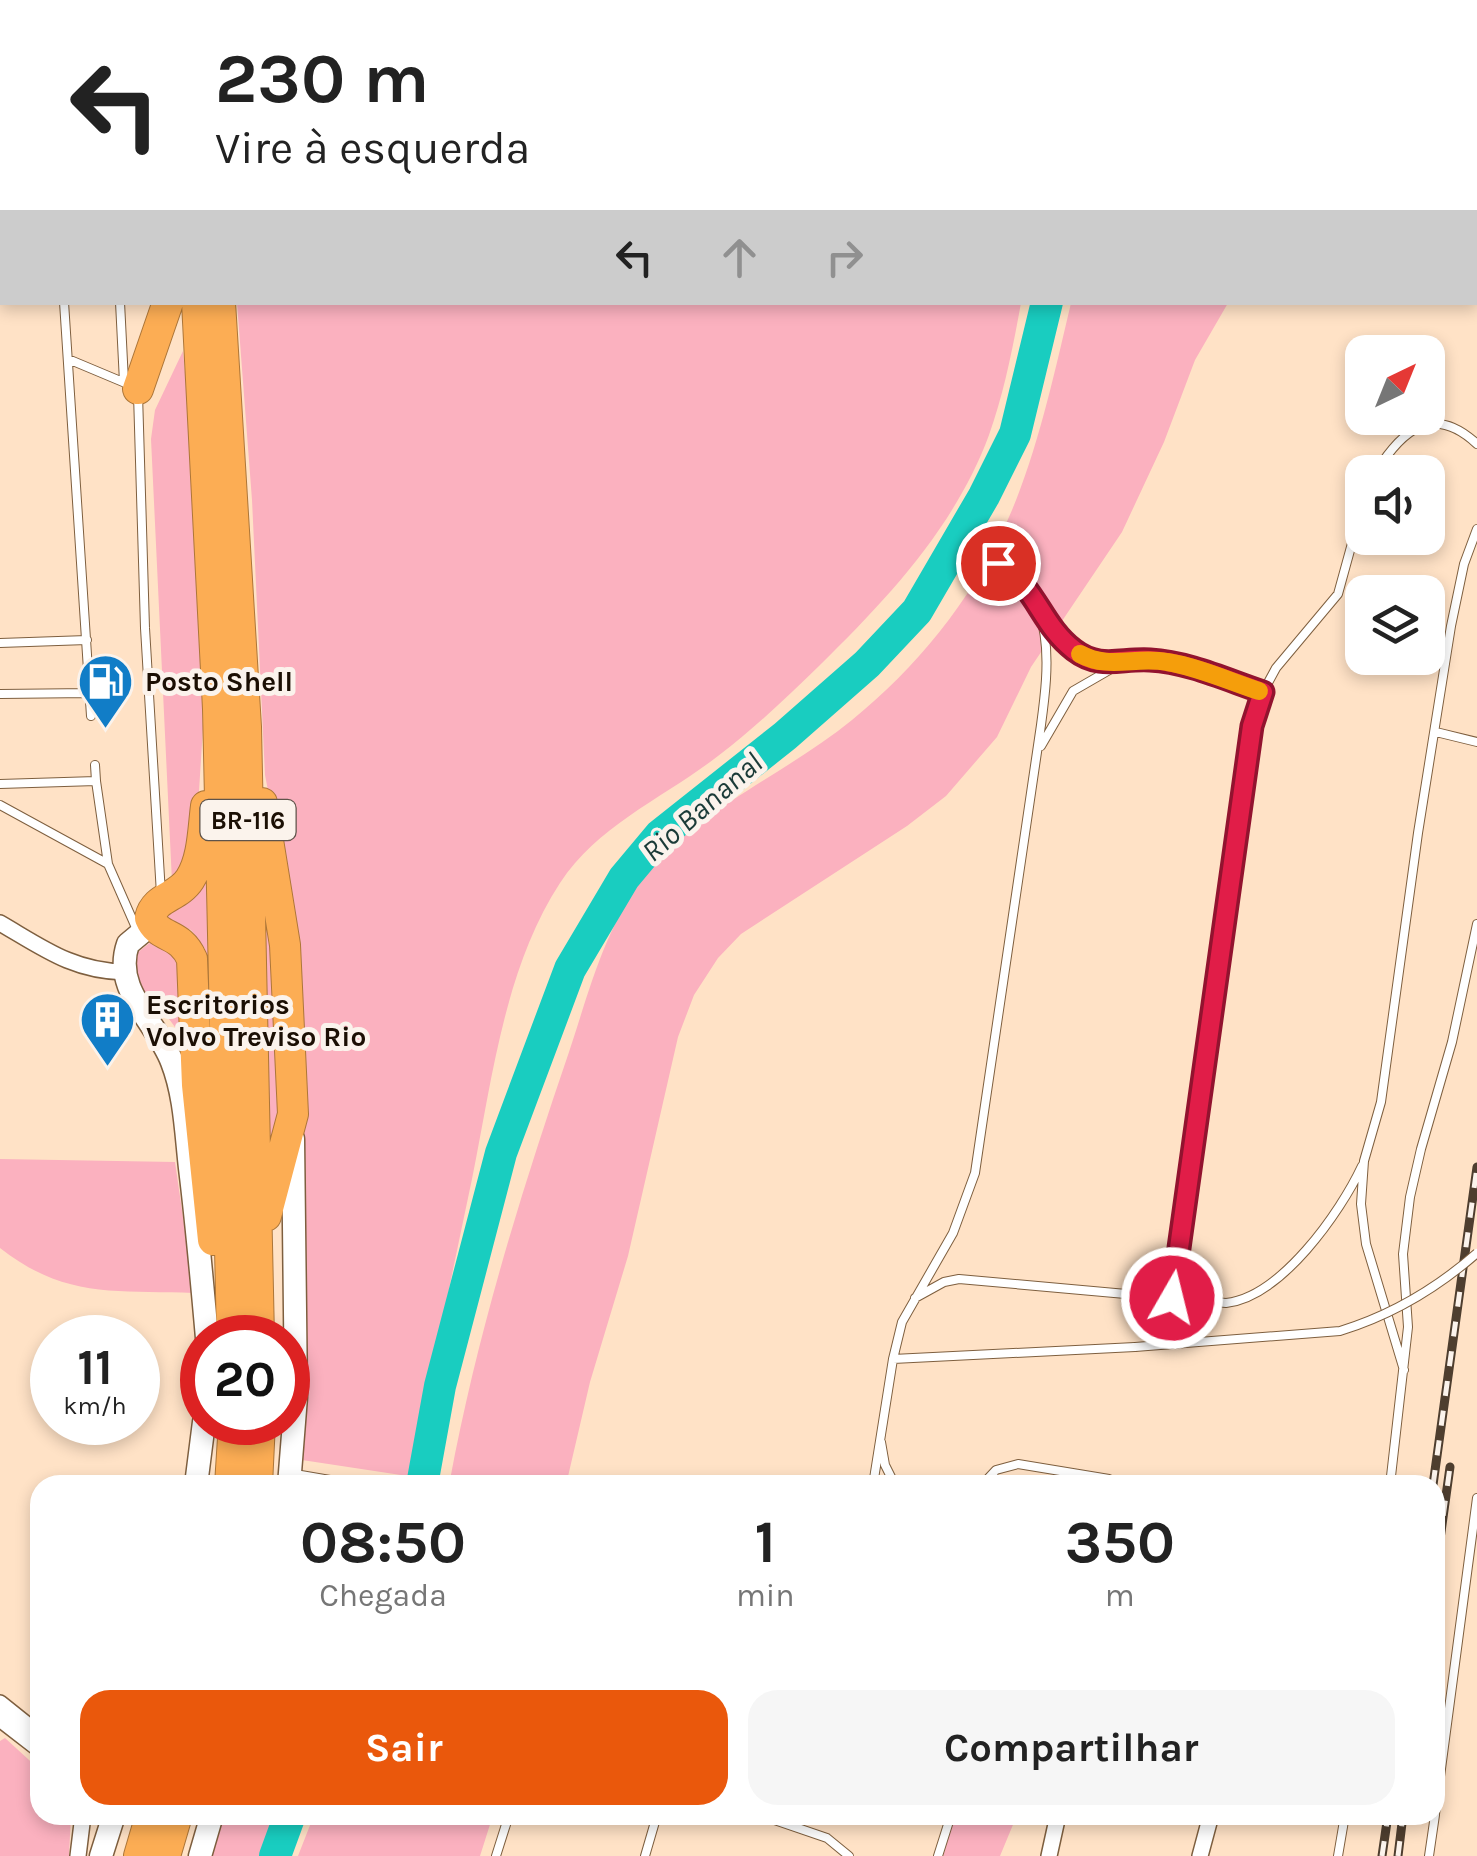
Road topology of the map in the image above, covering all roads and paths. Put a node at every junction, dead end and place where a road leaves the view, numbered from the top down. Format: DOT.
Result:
graph roads {
  1 [pos="64,305"];
  2 [pos="120,305"];
  3 [pos="167,305"];
  4 [pos="197,305"];
  5 [pos="220,305"];
  6 [pos="68,359"];
  7 [pos="131,386"];
  8 [pos="1477,444"];
  9 [pos="1388,455"];
  10 [pos="1477,529"];
  11 [pos="1349,555"];
  12 [pos="998,563"];
  13 [pos="1038,610"];
  14 [pos="87,640"];
  15 [pos="0,643"];
  16 [pos="1124,662"];
  17 [pos="1263,692"];
  18 [pos="0,694"];
  19 [pos="90,694"];
  20 [pos="218,709"];
  21 [pos="90,716"];
  22 [pos="246,727"];
  23 [pos="1436,732"];
  24 [pos="1477,742"];
  25 [pos="1037,754"];
  26 [pos="95,764"];
  27 [pos="96,781"];
  28 [pos="0,784"];
  29 [pos="0,806"];
  30 [pos="108,864"];
  31 [pos="150,919"];
  32 [pos="0,923"];
  33 [pos="1477,924"];
  34 [pos="124,972"];
  35 [pos="293,1114"];
  36 [pos="1364,1161"];
  37 [pos="257,1248"];
  38 [pos="1477,1253"];
  39 [pos="1172,1298"];
  40 [pos="912,1301"];
  41 [pos="228,1315"];
  42 [pos="228,1315"];
  43 [pos="232,1315"];
  44 [pos="238,1315"];
  45 [pos="893,1358"];
  46 [pos="1404,1370"];
  47 [pos="880,1436"];
  48 [pos="201,1445"];
  49 [pos="233,1445"];
  50 [pos="259,1445"];
  51 [pos="197,1475"];
  52 [pos="231,1475"];
  53 [pos="257,1475"];
  54 [pos="290,1475"];
  55 [pos="875,1475"];
  56 [pos="890,1475"];
  57 [pos="991,1475"];
  58 [pos="1080,1475"];
  59 [pos="1391,1475"];
  60 [pos="1477,1498"];
  61 [pos="0,1704"];
  62 [pos="0,1719"];
  63 [pos="30,1727"];
  64 [pos="1445,1739"];
  65 [pos="30,1742"];
  66 [pos="82,1825"];
  67 [pos="111,1825"];
  68 [pos="148,1825"];
  69 [pos="174,1825"];
  70 [pos="209,1825"];
  71 [pos="505,1825"];
  72 [pos="654,1825"];
  73 [pos="789,1825"];
  74 [pos="948,1825"];
  75 [pos="1056,1825"];
  76 [pos="1208,1825"];
  77 [pos="1343,1825"];
  78 [pos="1434,1825"];
  79 [pos="78,1856"];
  80 [pos="101,1856"];
  81 [pos="139,1856"];
  82 [pos="165,1856"];
  83 [pos="200,1856"];
  84 [pos="496,1856"];
  85 [pos="645,1856"];
  86 [pos="849,1856"];
  87 [pos="938,1856"];
  88 [pos="1049,1856"];
  89 [pos="1200,1856"];
  90 [pos="1338,1856"];
  91 [pos="1430,1856"];
  1 -- 6 [label="lane"];
  2 -- 7 [label="lane"];
  3 -- 7 [label="highway"];
  4 -- 20 [label="highway, BR-116"];
  5 -- 22 [label="highway, BR-116"];
  6 -- 7 [label="lane"];
  6 -- 14 [label="lane"];
  7 -- 31 [label="lane"];
  8 -- 9 [label="lane"];
  10 -- 23 [label="lane"];
  11 -- 17 [label="lane"];
  12 -- 13 [label="lane"];
  13 -- 16 [label="lane"];
  13 -- 25 [label="lane"];
  14 -- 15 [label="lane"];
  14 -- 19 [label="lane"];
  16 -- 17 [label="lane"];
  16 -- 25 [label="lane"];
  17 -- 39 [label="lane"];
  18 -- 19 [label="lane"];
  19 -- 21 [label="lane"];
  20 -- 31 [label="highway"];
  20 -- 43 [label="highway, BR-116"];
  22 -- 35 [label="highway"];
  22 -- 37 [label="highway, BR-116"];
  23 -- 24 [label="lane"];
  23 -- 36 [label="lane"];
  25 -- 40 [label="lane"];
  26 -- 27 [label="lane"];
  27 -- 28 [label="lane"];
  27 -- 30 [label="lane"];
  29 -- 30 [label="lane"];
  30 -- 31 [label="lane"];
  31 -- 34 [label="main road"];
  31 -- 41 [label="highway"];
  32 -- 34 [label="street"];
  33 -- 46 [label="lane"];
  34 -- 42 [label="main road"];
  35 -- 37 [label="highway"];
  35 -- 54 [label="main road"];
  36 -- 39 [label="lane"];
  36 -- 46 [label="lane"];
  37 -- 44 [label="highway, BR-116"];
  38 -- 45 [label="lane, bridge"];
  39 -- 40 [label="lane"];
  40 -- 45 [label="lane"];
  45 -- 47 [label="lane"];
  46 -- 59 [label="lane"];
  47 -- 55 [label="lane"];
  47 -- 56 [label="lane"];
  48 -- 51 [label="main road"];
  49 -- 52 [label="highway"];
  50 -- 53 [label="highway"];
  57 -- 58 [label="lane"];
  60 -- 64 [label="lane"];
  61 -- 63 [label="street"];
  62 -- 65 [label="street"];
  66 -- 79 [label="street"];
  67 -- 80 [label="main road"];
  68 -- 81 [label="highway"];
  69 -- 82 [label="highway"];
  70 -- 83 [label="main road"];
  71 -- 84 [label="lane"];
  72 -- 85 [label="lane"];
  73 -- 86 [label="lane"];
  74 -- 87 [label="lane"];
  75 -- 88 [label="street"];
  76 -- 89 [label="street"];
  77 -- 90 [label="lane"];
  78 -- 91 [label="lane"];
}
